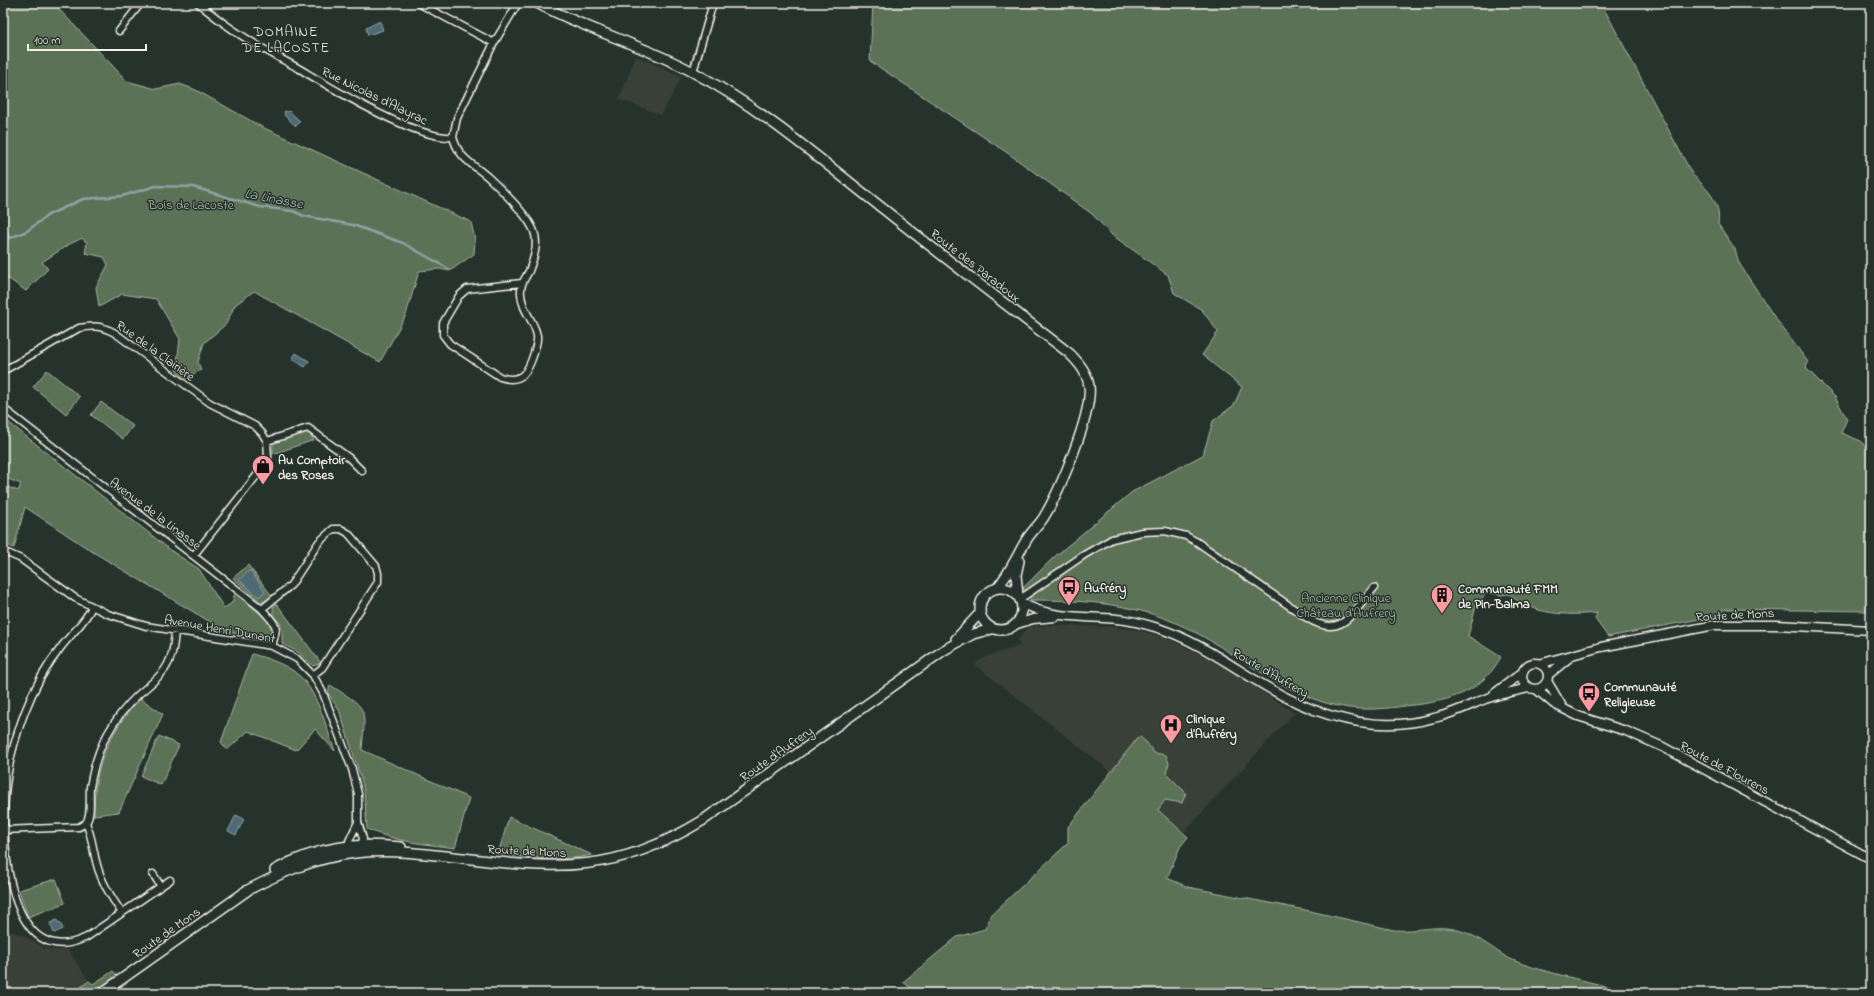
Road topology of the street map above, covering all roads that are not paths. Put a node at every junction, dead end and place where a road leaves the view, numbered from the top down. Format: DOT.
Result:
graph roads {
  1 [pos="140,3"];
  2 [pos="198,3"];
  3 [pos="418,3"];
  4 [pos="518,3"];
  5 [pos="537,3"];
  6 [pos="713,3"];
  7 [pos="119,31"];
  8 [pos="494,42"];
  9 [pos="693,72"];
  10 [pos="453,137"];
  11 [pos="522,283"];
  12 [pos="3,371"];
  13 [pos="3,408"];
  14 [pos="267,440"];
  15 [pos="362,471"];
  16 [pos="1023,546"];
  17 [pos="3,551"];
  18 [pos="194,555"];
  19 [pos="997,588"];
  20 [pos="1374,588"];
  21 [pos="1020,599"];
  22 [pos="92,607"];
  23 [pos="262,610"];
  24 [pos="980,613"];
  25 [pos="1068,616"];
  26 [pos="1017,624"];
  27 [pos="992,629"];
  28 [pos="1871,630"];
  29 [pos="175,631"];
  30 [pos="272,646"];
  31 [pos="944,650"];
  32 [pos="1579,652"];
  33 [pos="1539,664"];
  34 [pos="1523,672"];
  35 [pos="313,675"];
  36 [pos="1548,678"];
  37 [pos="1533,688"];
  38 [pos="1487,699"];
  39 [pos="1563,708"];
  40 [pos="358,822"];
  41 [pos="86,823"];
  42 [pos="4,830"];
  43 [pos="349,845"];
  44 [pos="363,845"];
  45 [pos="356,853"];
  46 [pos="440,855"];
  47 [pos="612,860"];
  48 [pos="1871,860"];
  49 [pos="152,874"];
  50 [pos="170,880"];
  51 [pos="160,886"];
  52 [pos="244,892"];
  53 [pos="122,912"];
  54 [pos="102,993"];
  1 -- 7 [label="street"];
  2 -- 10 [label="street, Rue Nicolas d'Alayrac"];
  3 -- 8 [label="street"];
  4 -- 8 [label="street"];
  5 -- 9 [label="main road, Route des Paradoux"];
  6 -- 9 [label="street"];
  8 -- 10 [label="street"];
  9 -- 16 [label="main road, Route des Paradoux"];
  10 -- 11 [label="street"];
  11 -- 11 [label="street"];
  12 -- 14 [label="street, Rue de la Clairière"];
  13 -- 18 [label="street, Avenue de la Linasse"];
  14 -- 15 [label="street"];
  14 -- 18 [label="street"];
  16 -- 19 [label="main road"];
  16 -- 21 [label="main road"];
  17 -- 22 [label="street, Avenue Henri Dunant"];
  18 -- 23 [label="street, Avenue de la Linasse"];
  19 -- 21 [label="main road"];
  19 -- 24 [label="main road"];
  20 -- 21 [label="street"];
  21 -- 25 [label="street, Route d'Aufrery"];
  21 -- 26 [label="main road"];
  22 -- 29 [label="street, Avenue Henri Dunant"];
  22 -- 42 [label="street"];
  23 -- 30 [label="street, Avenue de la Linasse"];
  23 -- 35 [label="street"];
  24 -- 27 [label="main road"];
  24 -- 31 [label="main road, Route d'Aufrery"];
  25 -- 26 [label="street, Route d'Aufrery"];
  25 -- 38 [label="street, Route d'Aufrery"];
  26 -- 27 [label="main road"];
  27 -- 31 [label="main road, Route d'Aufrery"];
  28 -- 32 [label="street, Route de Mons"];
  29 -- 30 [label="street, Avenue Henri Dunant"];
  29 -- 41 [label="street"];
  30 -- 35 [label="street, Avenue Henri Dunant"];
  31 -- 47 [label="main road, Route d'Aufrery"];
  32 -- 33 [label="street, Route de Mons"];
  32 -- 36 [label="street, Route de Mons"];
  33 -- 34 [label="street"];
  33 -- 36 [label="street"];
  34 -- 37 [label="street"];
  34 -- 38 [label="street, Route d'Aufrery"];
  35 -- 40 [label="street, Avenue Henri Dunant"];
  36 -- 37 [label="street"];
  36 -- 39 [label="street"];
  37 -- 38 [label="street, Route d'Aufrery"];
  37 -- 39 [label="street, Route de Flourens"];
  39 -- 48 [label="street, Route de Flourens"];
  40 -- 43 [label="street, Avenue Henri Dunant"];
  40 -- 44 [label="street, Avenue Henri Dunant"];
  41 -- 42 [label="street"];
  41 -- 53 [label="street"];
  42 -- 53 [label="street"];
  43 -- 44 [label="main road, Route de Mons"];
  43 -- 45 [label="street"];
  43 -- 52 [label="main road, Route de Mons"];
  44 -- 45 [label="street"];
  44 -- 46 [label="main road, Route de Mons"];
  45 -- 46 [label="main road, Route de Mons"];
  45 -- 52 [label="main road, Route de Mons"];
  46 -- 47 [label="main road, Route de Mons"];
  49 -- 51 [label="street"];
  50 -- 51 [label="street"];
  51 -- 53 [label="street"];
  52 -- 54 [label="main road, Route de Mons"];
}
